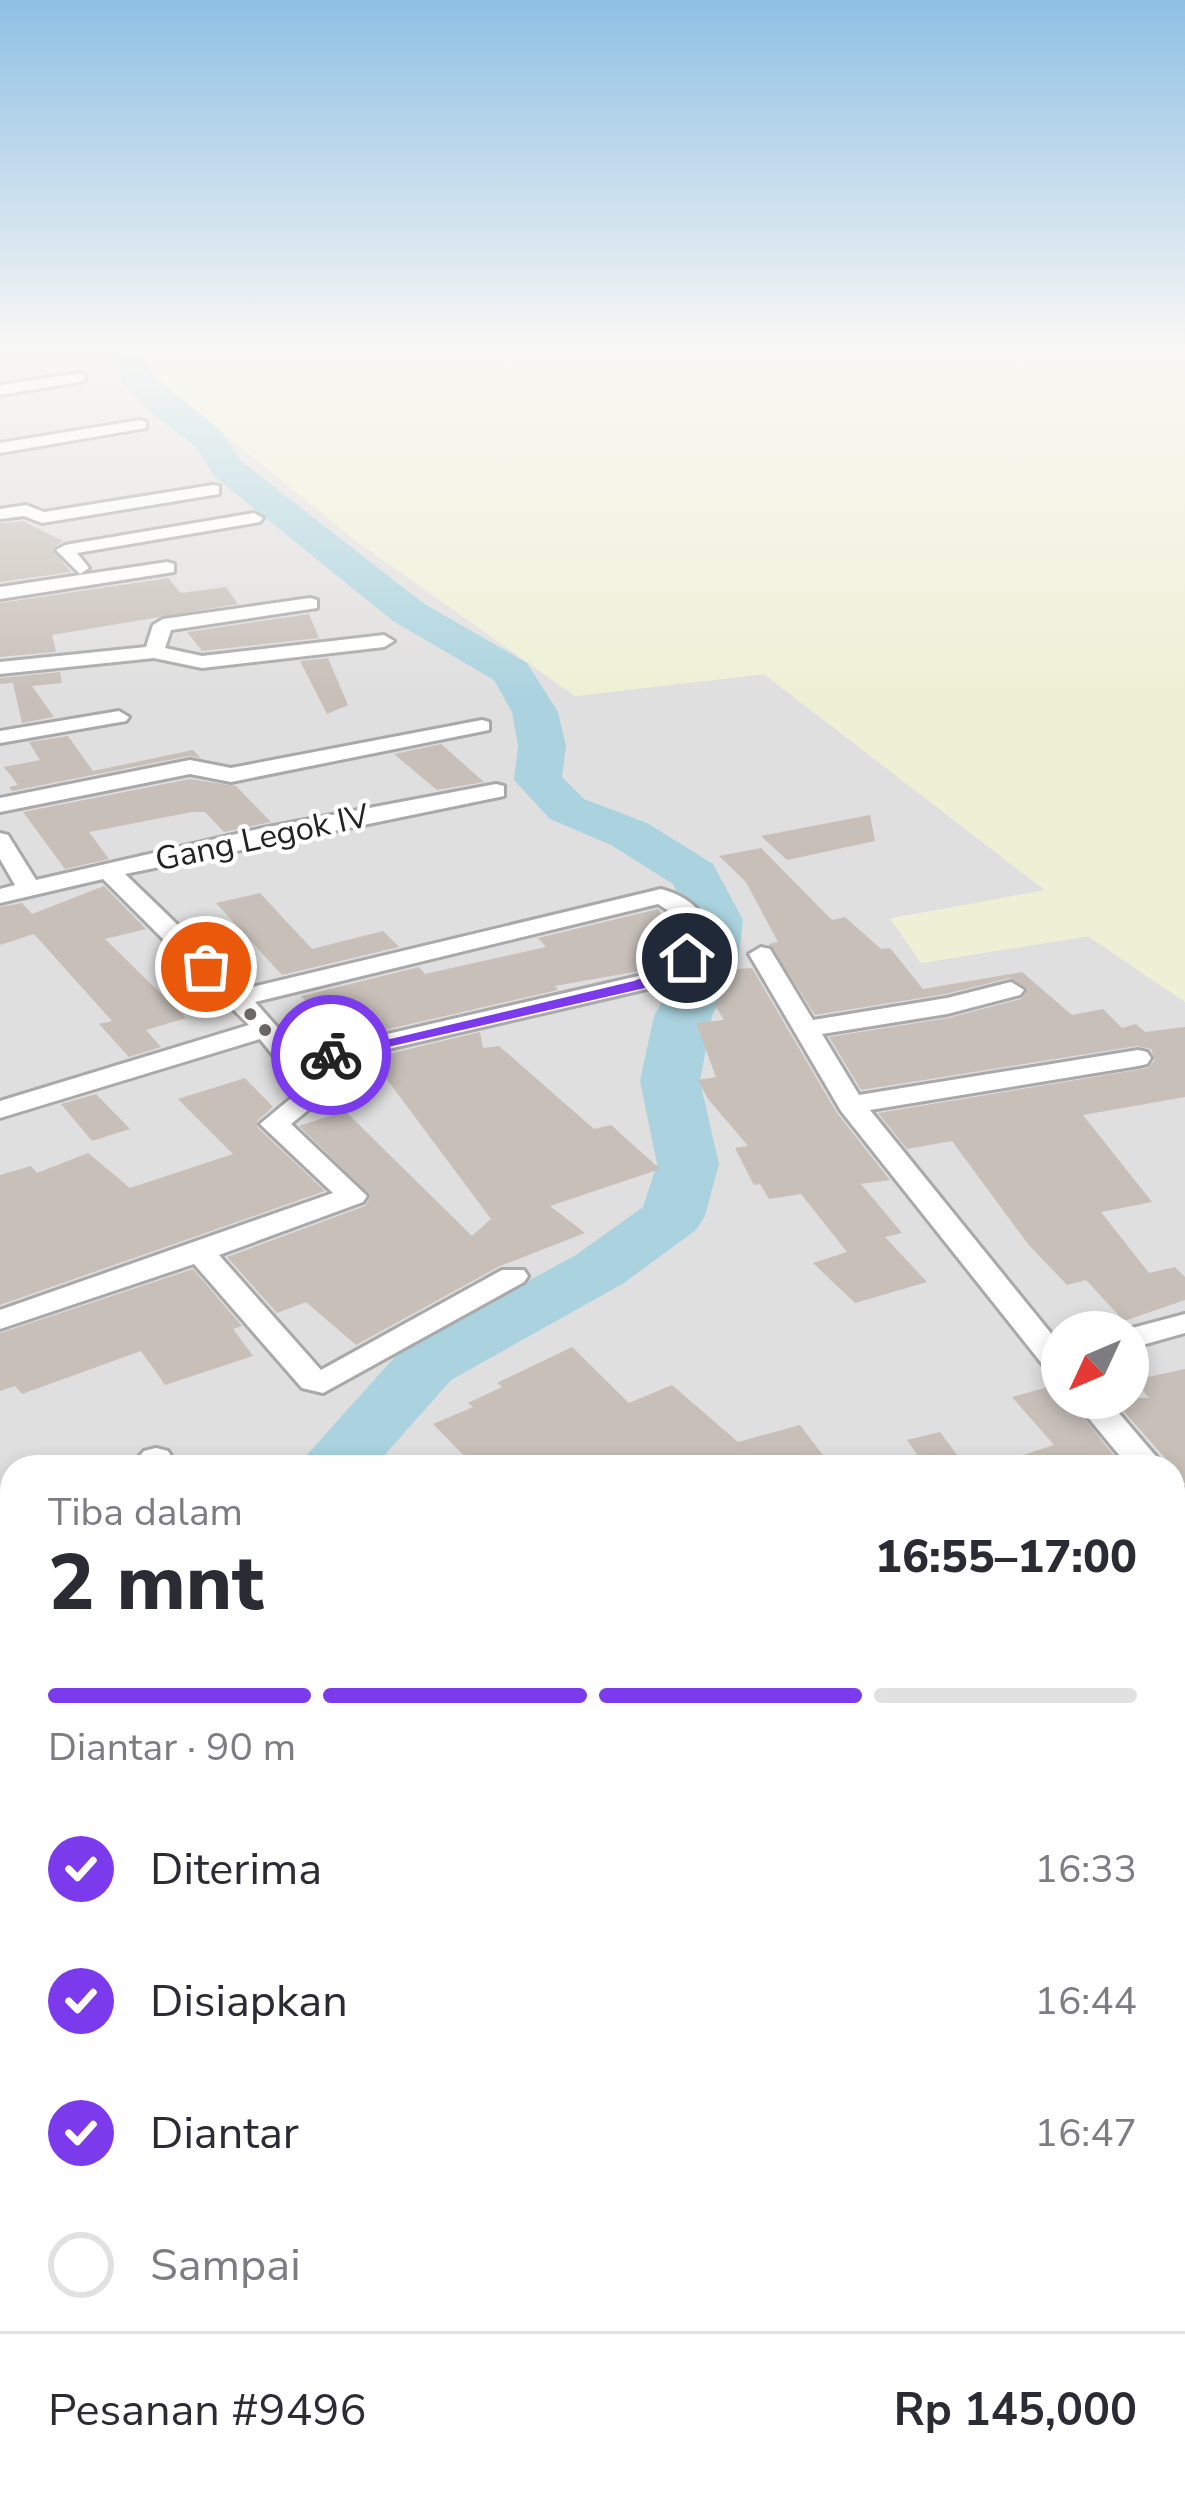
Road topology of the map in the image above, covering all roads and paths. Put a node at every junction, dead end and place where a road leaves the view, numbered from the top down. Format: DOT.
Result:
graph roads {
  1 [pos="213,490"];
  2 [pos="0,514"];
  3 [pos="42,518"];
  4 [pos="254,518"];
  5 [pos="70,550"];
  6 [pos="80,568"];
  7 [pos="167,568"];
  8 [pos="0,593"];
  9 [pos="310,604"];
  10 [pos="384,641"];
  11 [pos="154,652"];
  12 [pos="0,668"];
  13 [pos="119,717"];
  14 [pos="482,726"];
  15 [pos="0,737"];
  16 [pos="496,791"];
  17 [pos="0,805"];
  18 [pos="0,840"];
  19 [pos="109,872"];
  20 [pos="29,888"];
  21 [pos="0,896"];
  22 [pos="761,955"];
  23 [pos="1012,990"];
  24 [pos="238,998"];
  25 [pos="263,1029"];
  26 [pos="806,1029"];
  27 [pos="1138,1058"];
  28 [pos="296,1063"];
  29 [pos="851,1105"];
  30 [pos="0,1110"];
  31 [pos="200,1252"];
  32 [pos="513,1276"];
  33 [pos="0,1319"];
  34 [pos="1185,1323"];
  35 [pos="1149,1333"];
  36 [pos="1041,1339"];
  37 [pos="1106,1419"];
  38 [pos="1138,1455"];
  1 -- 3 [label="street"];
  2 -- 3 [label="street"];
  3 -- 5 [label="street"];
  4 -- 5 [label="street"];
  5 -- 6 [label="street"];
  7 -- 8 [label="street"];
  9 -- 11 [label="street"];
  10 -- 11 [label="street"];
  11 -- 12 [label="street"];
  13 -- 15 [label="street"];
  14 -- 17 [label="street"];
  16 -- 19 [label="street, Gang Legok IV"];
  18 -- 20 [label="street"];
  19 -- 20 [label="street, Gang Legok IV"];
  19 -- 24 [label="street"];
  20 -- 21 [label="street, Gang Legok IV"];
  22 -- 26 [label="street"];
  23 -- 26 [label="street"];
  24 -- 25 [label="street"];
  24 -- 28 [label="street"];
  25 -- 28 [label="street"];
  25 -- 30 [label="street"];
  26 -- 29 [label="street"];
  27 -- 29 [label="street"];
  28 -- 31 [label="street"];
  29 -- 36 [label="street"];
  31 -- 32 [label="street"];
  31 -- 33 [label="street"];
  34 -- 35 [label="street"];
  37 -- 38 [label="street"];
}
